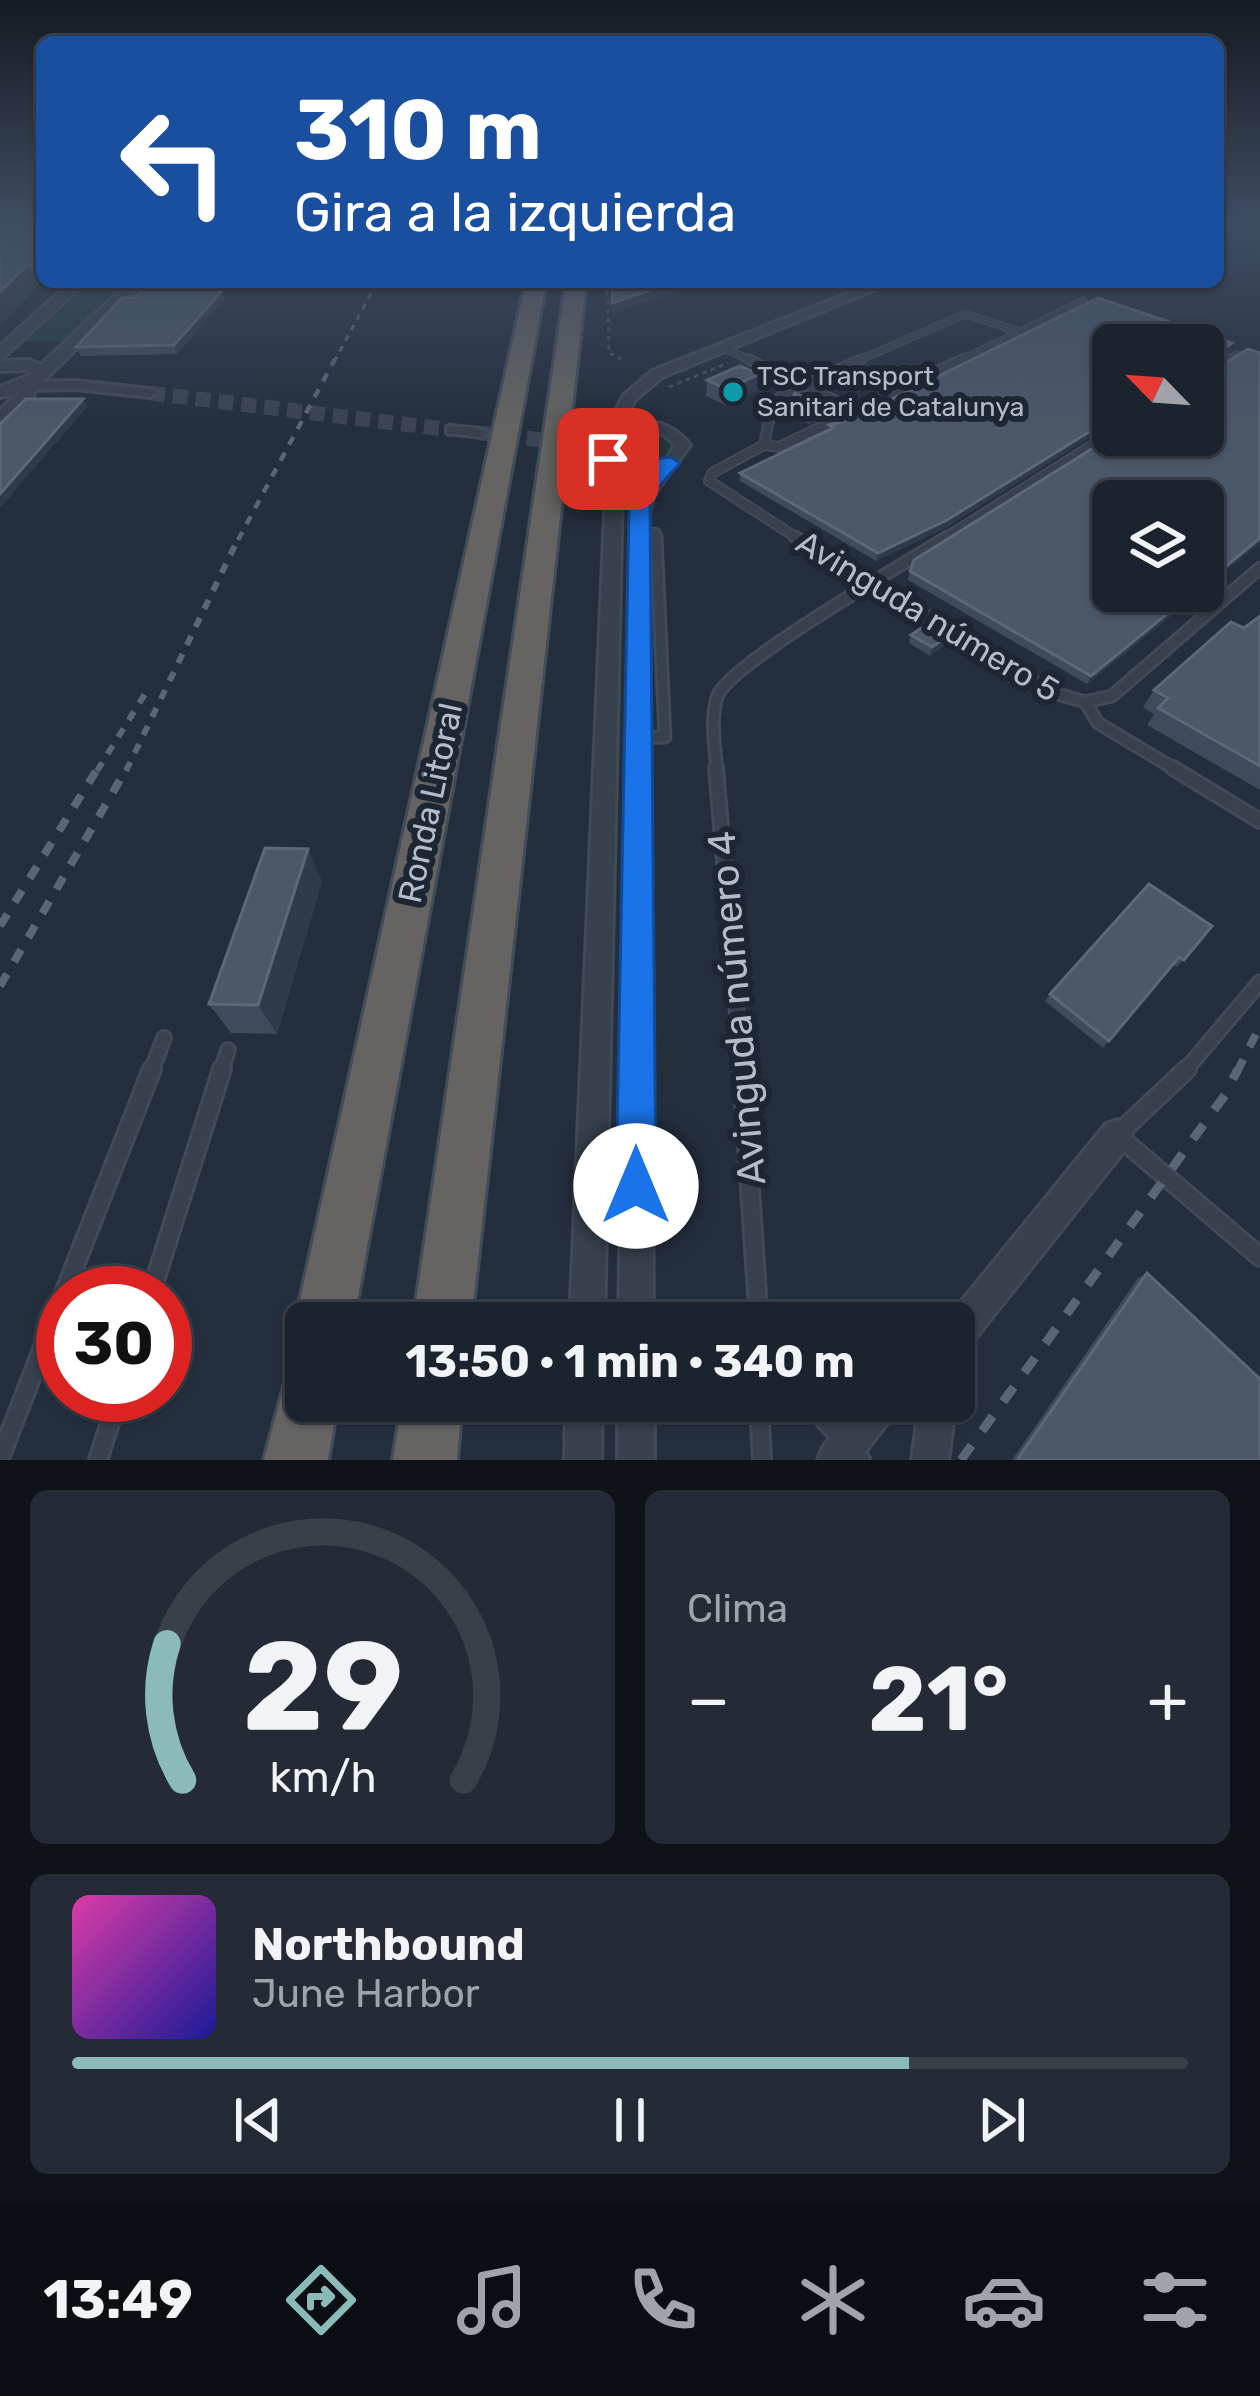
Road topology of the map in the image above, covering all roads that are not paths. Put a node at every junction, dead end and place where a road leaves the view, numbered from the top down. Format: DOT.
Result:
graph roads {
  1 [pos="69,291"];
  2 [pos="127,291"];
  3 [pos="534,291"];
  4 [pos="575,291"];
  5 [pos="864,291"];
  6 [pos="1084,301"];
  7 [pos="1020,332"];
  8 [pos="722,347"];
  9 [pos="2,355"];
  10 [pos="1237,356"];
  11 [pos="1224,364"];
  12 [pos="45,371"];
  13 [pos="803,385"];
  14 [pos="27,386"];
  15 [pos="638,388"];
  16 [pos="0,392"];
  17 [pos="855,410"];
  18 [pos="0,420"];
  19 [pos="454,425"];
  20 [pos="482,428"];
  21 [pos="664,429"];
  22 [pos="576,439"];
  23 [pos="609,445"];
  24 [pos="1092,445"];
  25 [pos="764,446"];
  26 [pos="670,463"];
  27 [pos="1260,568"];
  28 [pos="871,583"];
  29 [pos="1085,702"];
  30 [pos="1260,820"];
  31 [pos="1260,982"];
  32 [pos="164,1038"];
  33 [pos="228,1050"];
  34 [pos="1117,1136"];
  35 [pos="1260,1257"];
  36 [pos="75,1266"];
  37 [pos="160,1266"];
  38 [pos="760,1288"];
  39 [pos="328,1302"];
  40 [pos="445,1302"];
  41 [pos="588,1302"];
  42 [pos="636,1302"];
  43 [pos="760,1302"];
  44 [pos="764,1302"];
  45 [pos="975,1318"];
  46 [pos="36,1366"];
  47 [pos="110,1422"];
  48 [pos="304,1422"];
  49 [pos="430,1422"];
  50 [pos="584,1422"];
  51 [pos="636,1422"];
  52 [pos="760,1422"];
  53 [pos="823,1422"];
  54 [pos="868,1422"];
  55 [pos="935,1422"];
  56 [pos="848,1455"];
  57 [pos="0,1458"];
  58 [pos="98,1460"];
  59 [pos="296,1460"];
  60 [pos="425,1460"];
  61 [pos="584,1460"];
  62 [pos="636,1460"];
  63 [pos="762,1460"];
  64 [pos="930,1460"];
  1 -- 9 [label="street"];
  2 -- 12 [label="street"];
  3 -- 39 [label="highway, Ronda Litoral"];
  4 -- 40 [label="highway"];
  5 -- 8 [label="street"];
  6 -- 7 [label="lane"];
  7 -- 13 [label="lane"];
  7 -- 17 [label="lane"];
  8 -- 13 [label="lane"];
  8 -- 15 [label="street"];
  9 -- 12 [label="street"];
  10 -- 11 [label="lane"];
  12 -- 14 [label="street"];
  12 -- 14 [label="street"];
  13 -- 17 [label="lane"];
  13 -- 25 [label="lane"];
  14 -- 16 [label="street"];
  14 -- 18 [label="street"];
  15 -- 21 [label="street"];
  15 -- 23 [label="street"];
  17 -- 25 [label="lane"];
  19 -- 20 [label="street"];
  21 -- 23 [label="street"];
  21 -- 26 [label="street"];
  22 -- 23 [label="street"];
  23 -- 26 [label="street"];
  23 -- 41 [label="street"];
  24 -- 28 [label="lane"];
  25 -- 28 [label="lane, Avinguda número 5"];
  26 -- 42 [label="street"];
  27 -- 29 [label="lane"];
  28 -- 29 [label="lane, Avinguda número 5"];
  28 -- 38 [label="lane, Avinguda número 4"];
  29 -- 30 [label="lane, Avinguda número 5"];
  31 -- 34 [label="lane"];
  32 -- 36 [label="lane"];
  33 -- 37 [label="lane"];
  34 -- 35 [label="lane"];
  34 -- 45 [label="street"];
  38 -- 43 [label="lane, Avinguda número 4"];
  38 -- 44 [label="lane, Avinguda número 4"];
  46 -- 57 [label="lane"];
  47 -- 58 [label="lane"];
  48 -- 59 [label="highway"];
  49 -- 60 [label="highway"];
  50 -- 61 [label="street"];
  51 -- 62 [label="street"];
  52 -- 63 [label="lane"];
  53 -- 56 [label="lane"];
  54 -- 56 [label="street"];
  55 -- 64 [label="street"];
}
